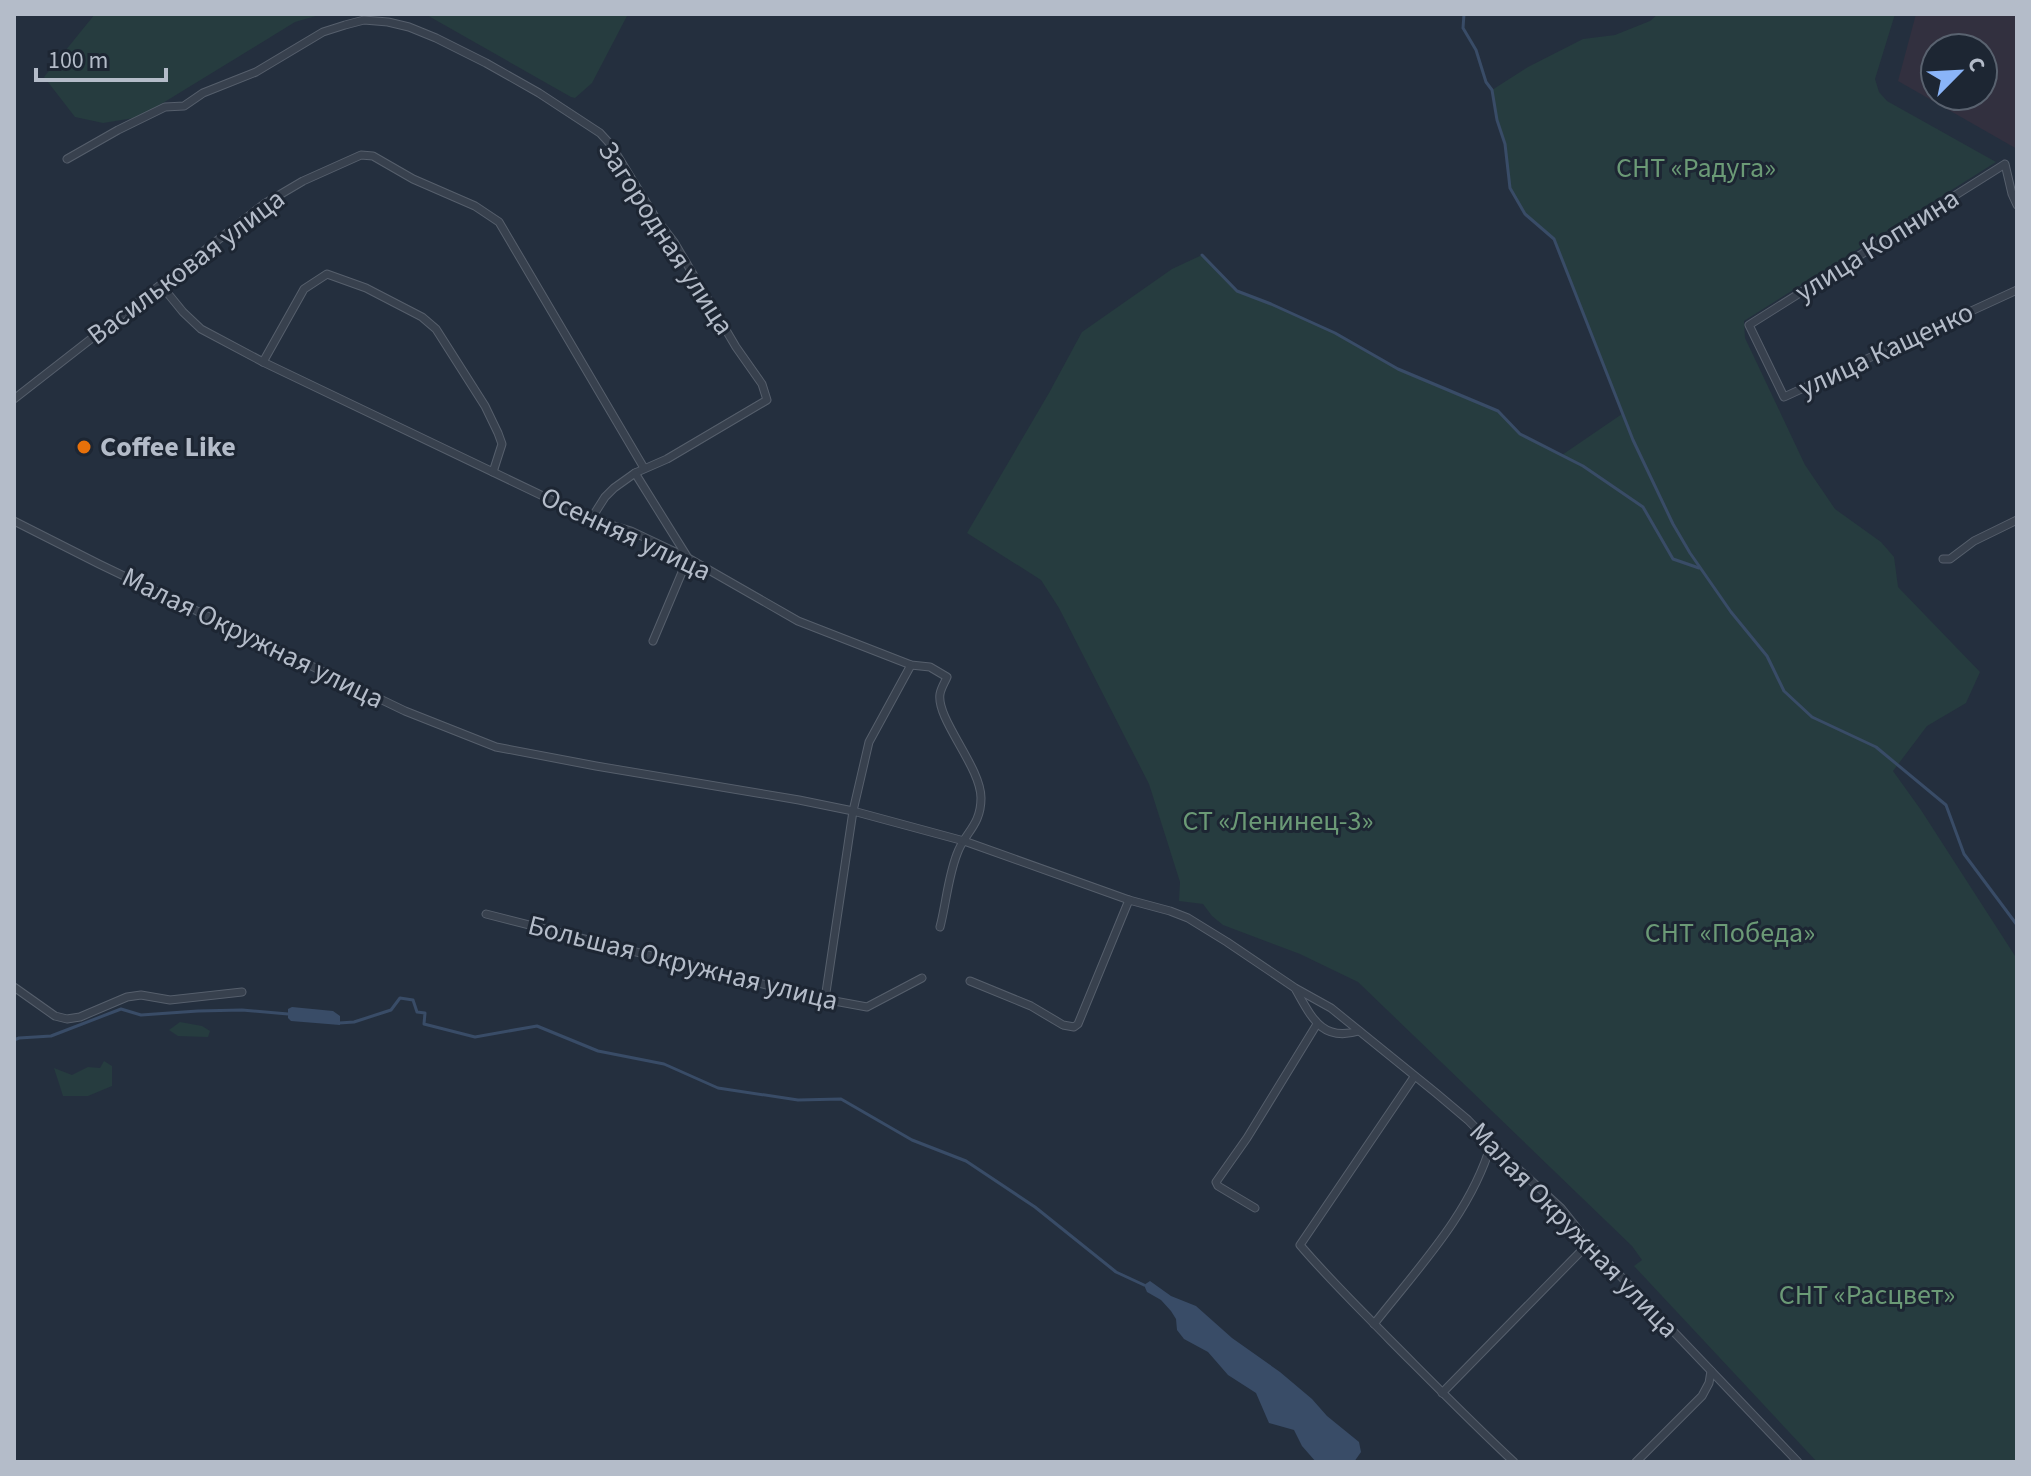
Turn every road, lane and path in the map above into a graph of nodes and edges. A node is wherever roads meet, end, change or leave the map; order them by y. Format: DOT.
graph roads {
  1 [pos="67,159"];
  2 [pos="2017,205"];
  3 [pos="161,285"];
  4 [pos="2017,290"];
  5 [pos="1749,325"];
  6 [pos="263,362"];
  7 [pos="14,399"];
  8 [pos="644,468"];
  9 [pos="493,472"];
  10 [pos="635,473"];
  11 [pos="591,519"];
  12 [pos="2017,520"];
  13 [pos="14,521"];
  14 [pos="688,558"];
  15 [pos="1943,559"];
  16 [pos="653,641"];
  17 [pos="911,665"];
  18 [pos="853,811"];
  19 [pos="964,841"];
  20 [pos="1129,900"];
  21 [pos="486,914"];
  22 [pos="940,927"];
  23 [pos="922,978"];
  24 [pos="970,981"];
  25 [pos="14,987"];
  26 [pos="1295,988"];
  27 [pos="242,992"];
  28 [pos="825,999"];
  29 [pos="1317,1024"];
  30 [pos="1359,1031"];
  31 [pos="1414,1077"];
  32 [pos="1491,1144"];
  33 [pos="1255,1208"];
  34 [pos="1589,1243"];
  35 [pos="1374,1324"];
  36 [pos="1711,1371"];
  37 [pos="1442,1393"];
  38 [pos="1514,1462"];
  39 [pos="1636,1462"];
  40 [pos="1798,1462"];
  1 -- 8 [label="street, Загородная улица"];
  2 -- 5 [label="street, улица Копнина"];
  3 -- 6 [label="street, Осенняя улица"];
  3 -- 7 [label="street, Васильковая улица"];
  3 -- 8 [label="street, Васильковая улица"];
  4 -- 5 [label="street, улица Кащенко"];
  6 -- 9 [label="street, Осенняя улица"];
  6 -- 9 [label="street"];
  8 -- 10 [label="street"];
  9 -- 11 [label="street, Осенняя улица"];
  10 -- 11 [label="street"];
  10 -- 14 [label="street"];
  11 -- 14 [label="street, Осенняя улица"];
  12 -- 15 [label="street"];
  13 -- 18 [label="street, Малая Окружная улица"];
  14 -- 16 [label="street"];
  14 -- 17 [label="street, Осенняя улица"];
  17 -- 18 [label="street"];
  17 -- 19 [label="street, Осенняя улица"];
  18 -- 19 [label="street, Малая Окружная улица"];
  18 -- 28 [label="street"];
  19 -- 20 [label="street, Малая Окружная улица"];
  19 -- 22 [label="street"];
  20 -- 24 [label="street"];
  20 -- 26 [label="street, Малая Окружная улица"];
  21 -- 28 [label="street, Большая Окружная улица"];
  23 -- 28 [label="street, Большая Окружная улица"];
  25 -- 27 [label="street"];
  26 -- 29 [label="street"];
  26 -- 30 [label="street, Малая Окружная улица"];
  29 -- 30 [label="street"];
  29 -- 33 [label="street"];
  30 -- 31 [label="street, Малая Окружная улица"];
  31 -- 32 [label="street, Малая Окружная улица"];
  31 -- 35 [label="street"];
  32 -- 34 [label="street, Малая Окружная улица"];
  32 -- 35 [label="street"];
  34 -- 36 [label="street, Малая Окружная улица"];
  34 -- 37 [label="street"];
  35 -- 37 [label="street"];
  36 -- 39 [label="street"];
  36 -- 40 [label="street, Малая Окружная улица"];
  37 -- 38 [label="street"];
}
